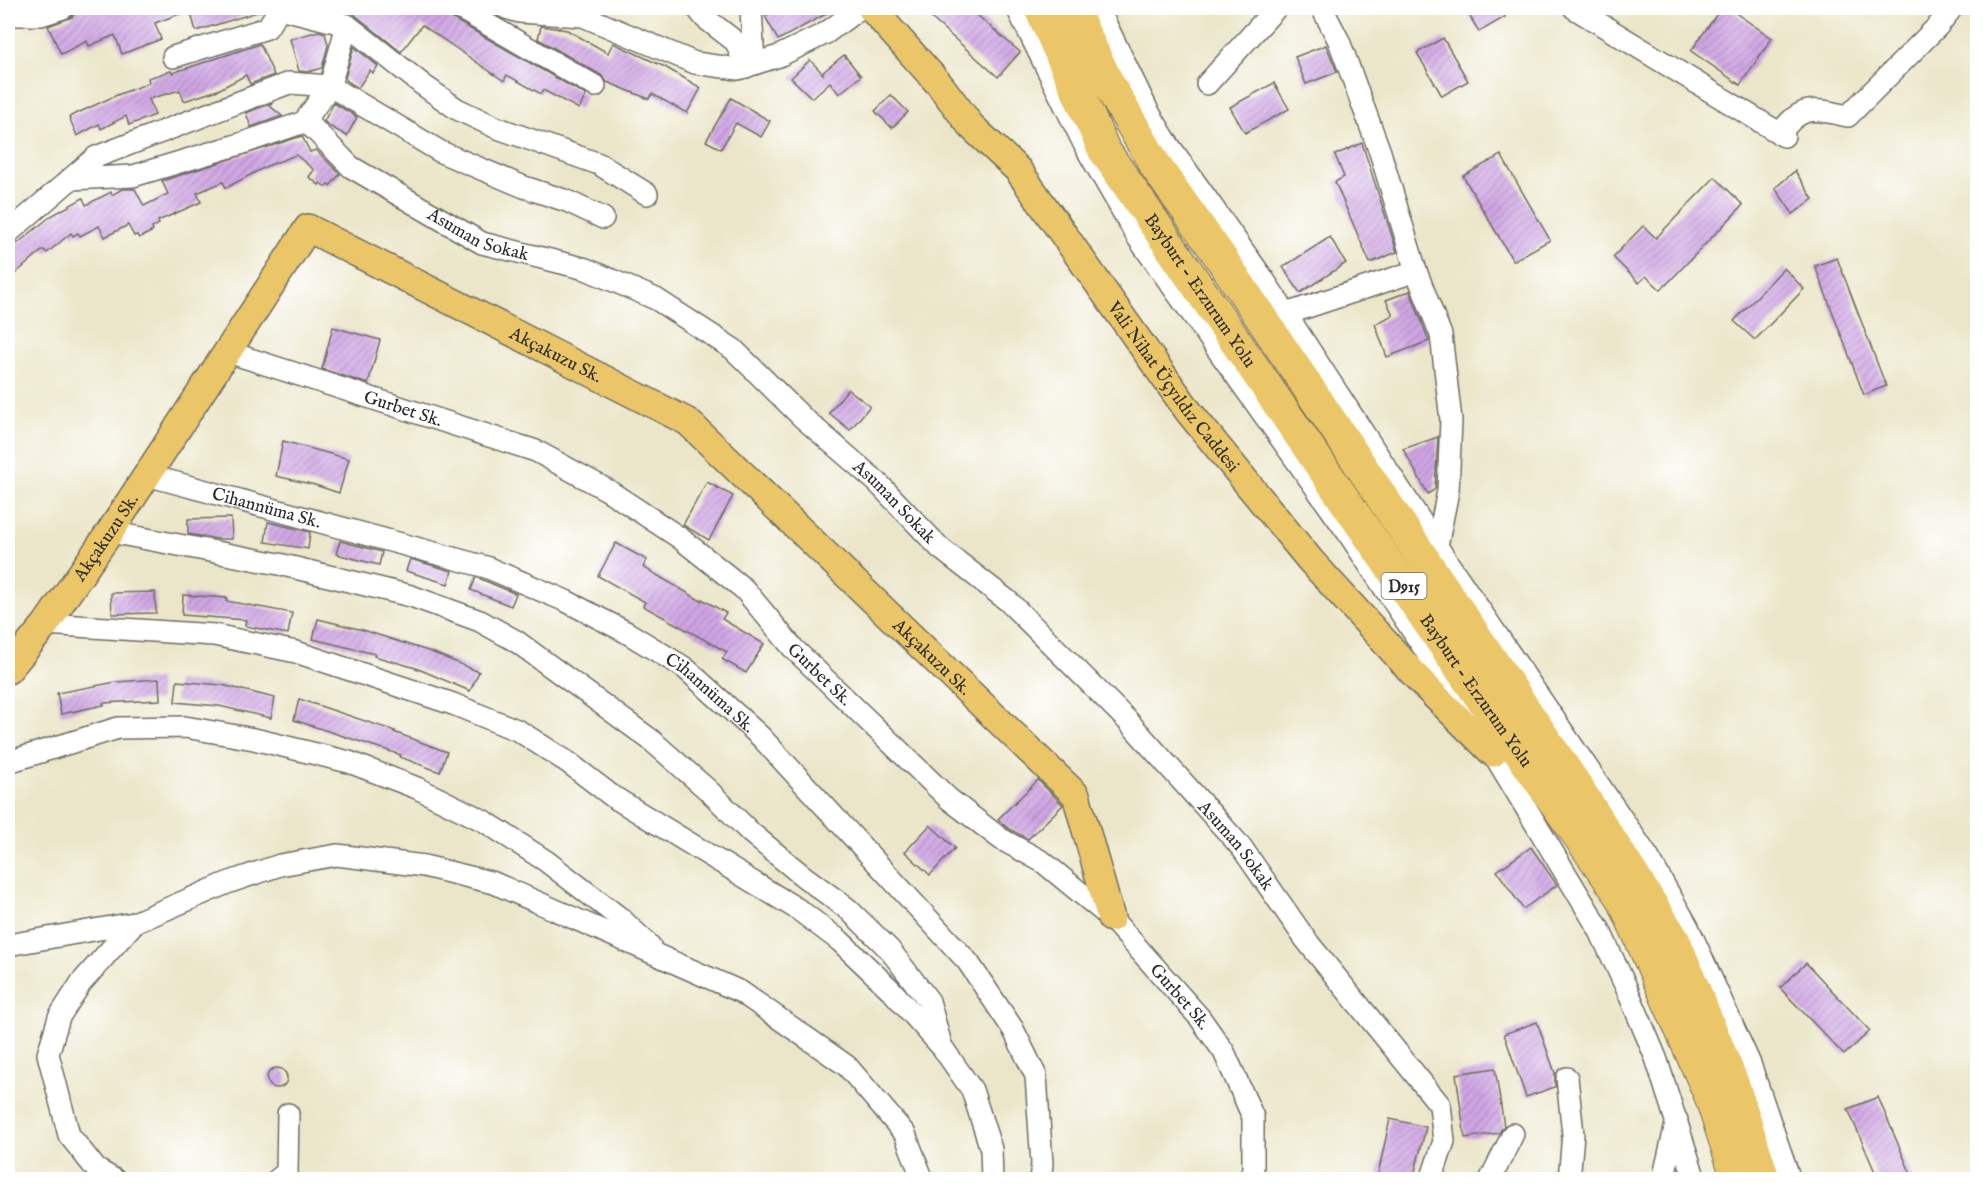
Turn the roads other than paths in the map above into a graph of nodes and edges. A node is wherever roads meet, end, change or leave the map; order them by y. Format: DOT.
graph roads {
  1 [pos="8,8"];
  2 [pos="63,8"];
  3 [pos="280,8"];
  4 [pos="459,8"];
  5 [pos="506,8"];
  6 [pos="697,8"];
  7 [pos="752,8"];
  8 [pos="860,8"];
  9 [pos="871,8"];
  10 [pos="1017,8"];
  11 [pos="1040,8"];
  12 [pos="1072,8"];
  13 [pos="1098,8"];
  14 [pos="1276,8"];
  15 [pos="1322,8"];
  16 [pos="1952,8"];
  17 [pos="1588,11"];
  18 [pos="347,25"];
  19 [pos="173,57"];
  20 [pos="750,65"];
  21 [pos="1207,84"];
  22 [pos="330,86"];
  23 [pos="595,86"];
  24 [pos="304,122"];
  25 [pos="71,179"];
  26 [pos="647,194"];
  27 [pos="603,218"];
  28 [pos="8,233"];
  29 [pos="1416,271"];
  30 [pos="1286,314"];
  31 [pos="228,352"];
  32 [pos="147,475"];
  33 [pos="110,532"];
  34 [pos="1437,546"];
  35 [pos="46,624"];
  36 [pos="8,670"];
  37 [pos="1493,753"];
  38 [pos="8,762"];
  39 [pos="1111,918"];
  40 [pos="134,923"];
  41 [pos="8,945"];
  42 [pos="661,957"];
  43 [pos="942,1047"];
  44 [pos="1567,1078"];
  45 [pos="288,1114"];
  46 [pos="1678,1120"];
  47 [pos="1513,1134"];
  48 [pos="115,1179"];
  49 [pos="277,1179"];
  50 [pos="923,1179"];
  51 [pos="992,1179"];
  52 [pos="1040,1179"];
  53 [pos="1250,1179"];
  54 [pos="1431,1179"];
  55 [pos="1490,1179"];
  56 [pos="1569,1179"];
  57 [pos="1663,1179"];
  58 [pos="1695,1179"];
  59 [pos="1738,1179"];
  60 [pos="1764,1179"];
  61 [pos="1790,1179"];
  1 -- 2 [label="street"];
  3 -- 18 [label="street"];
  3 -- 19 [label="street"];
  4 -- 23 [label="street"];
  5 -- 20 [label="street"];
  6 -- 20 [label="street"];
  7 -- 20 [label="street"];
  8 -- 20 [label="street"];
  9 -- 37 [label="main road, Vali Nihat Üçyıldız Caddesi"];
  10 -- 37 [label="street"];
  11 -- 59 [label="highway, Bayburt - Erzurum Yolu / D915"];
  12 -- 60 [label="highway, Bayburt - Erzurum Yolu / D915"];
  13 -- 30 [label="street"];
  14 -- 21 [label="street"];
  15 -- 29 [label="street"];
  16 -- 17 [label="street"];
  18 -- 22 [label="street"];
  18 -- 26 [label="street"];
  22 -- 24 [label="street"];
  22 -- 25 [label="street"];
  22 -- 27 [label="street"];
  24 -- 25 [label="street"];
  24 -- 54 [label="street, Asuman Sokak"];
  25 -- 28 [label="street"];
  29 -- 30 [label="street"];
  29 -- 34 [label="street"];
  30 -- 34 [label="street"];
  31 -- 32 [label="main road, Akçakuzu Sk."];
  31 -- 39 [label="street, Gurbet Sk."];
  31 -- 39 [label="main road, Akçakuzu Sk."];
  32 -- 33 [label="main road, Akçakuzu Sk."];
  32 -- 52 [label="street, Cihannüma Sk."];
  33 -- 35 [label="main road, Akçakuzu Sk."];
  33 -- 43 [label="street"];
  34 -- 61 [label="street"];
  35 -- 36 [label="main road, Akçakuzu Sk."];
  35 -- 43 [label="street"];
  37 -- 46 [label="street"];
  38 -- 42 [label="street"];
  39 -- 53 [label="street, Gurbet Sk."];
  40 -- 41 [label="street"];
  40 -- 42 [label="street"];
  40 -- 48 [label="street"];
  42 -- 50 [label="street"];
  43 -- 51 [label="street"];
  44 -- 56 [label="street"];
  45 -- 49 [label="street"];
  46 -- 57 [label="street"];
  46 -- 58 [label="street"];
  47 -- 55 [label="street"];
}
